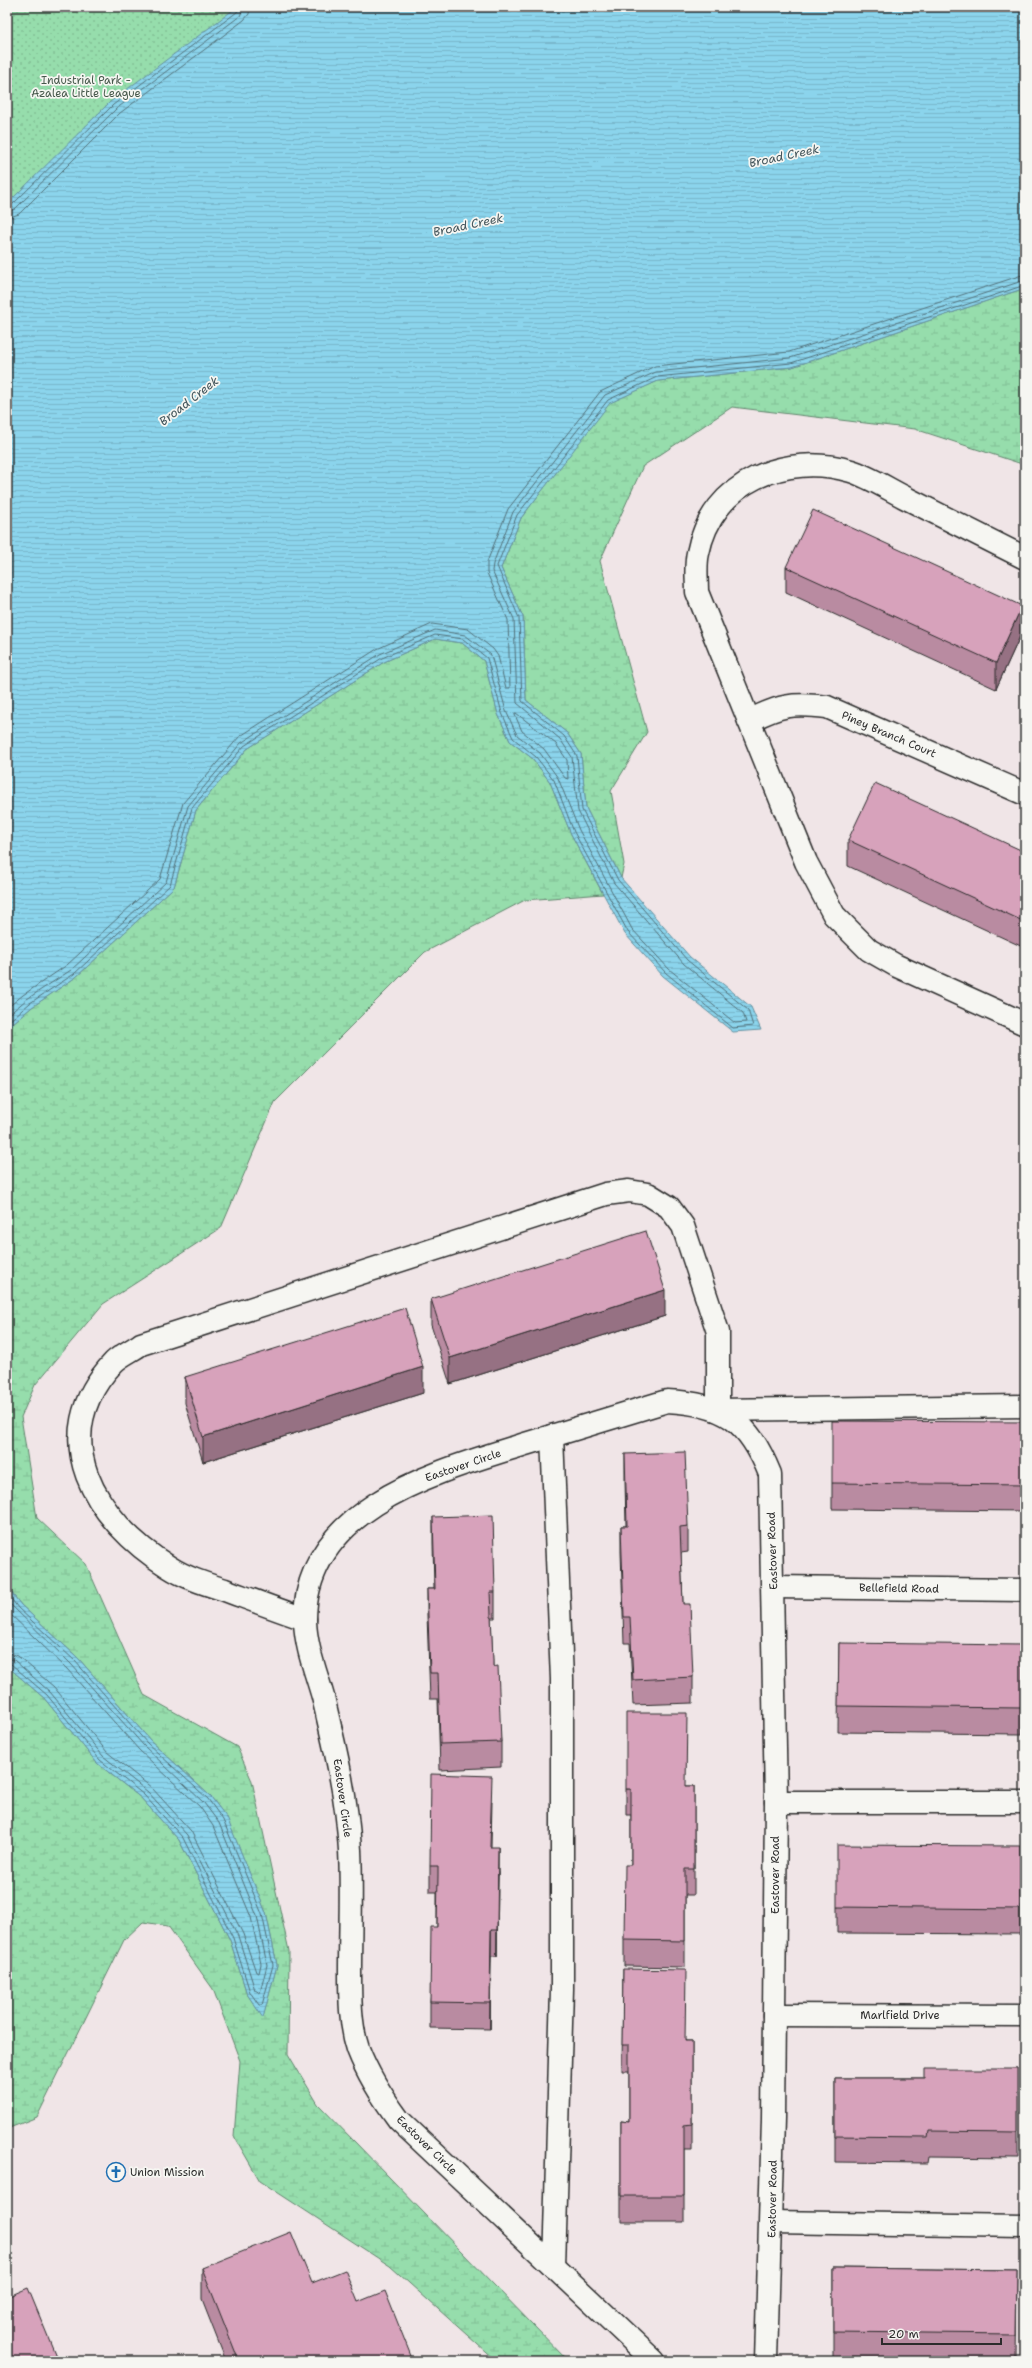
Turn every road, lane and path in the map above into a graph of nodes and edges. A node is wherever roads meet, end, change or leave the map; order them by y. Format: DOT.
graph roads {
  1 [pos="1025,558"];
  2 [pos="749,721"];
  3 [pos="1025,794"];
  4 [pos="1025,1024"];
  5 [pos="1025,1406"];
  6 [pos="718,1410"];
  7 [pos="552,1436"];
  8 [pos="773,1587"];
  9 [pos="1025,1590"];
  10 [pos="305,1619"];
  11 [pos="776,1802"];
  12 [pos="1025,1802"];
  13 [pos="774,2015"];
  14 [pos="1025,2016"];
  15 [pos="771,2222"];
  16 [pos="1025,2226"];
  17 [pos="554,2267"];
  18 [pos="654,2361"];
  19 [pos="766,2361"];
  1 -- 2 [label="street"];
  2 -- 3 [label="street, Piney Branch Court"];
  2 -- 4 [label="street"];
  5 -- 6 [label="street"];
  6 -- 7 [label="street, Eastover Circle"];
  6 -- 8 [label="street, Eastover Road"];
  6 -- 10 [label="street"];
  7 -- 10 [label="street, Eastover Circle"];
  7 -- 17 [label="street"];
  8 -- 9 [label="street, Bellefield Road"];
  8 -- 11 [label="street, Eastover Road"];
  10 -- 17 [label="street, Eastover Circle"];
  11 -- 12 [label="street"];
  11 -- 13 [label="street, Eastover Road"];
  13 -- 14 [label="street, Marlfield Drive"];
  13 -- 15 [label="street, Eastover Road"];
  15 -- 16 [label="street"];
  15 -- 19 [label="street, Eastover Road"];
  17 -- 18 [label="street, Eastover Circle"];
}
